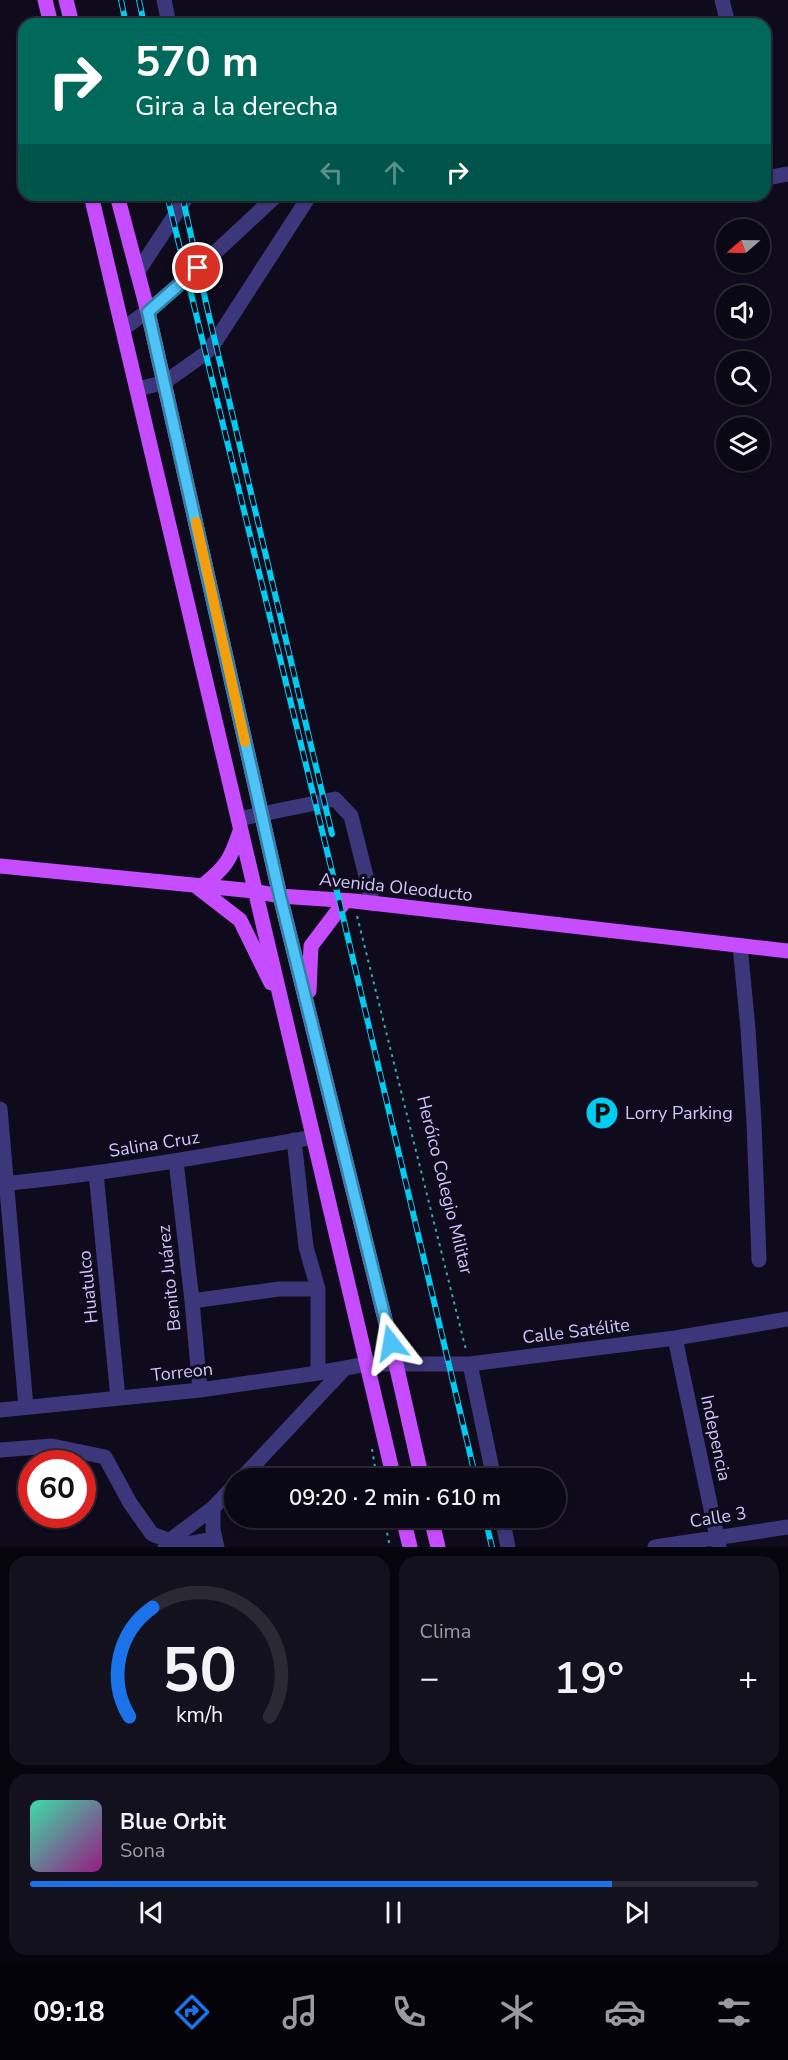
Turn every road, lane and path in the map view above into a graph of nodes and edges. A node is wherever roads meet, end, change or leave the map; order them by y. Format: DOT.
graph roads {
  1 [pos="45,0"];
  2 [pos="66,0"];
  3 [pos="164,0"];
  4 [pos="722,0"];
  5 [pos="50,18"];
  6 [pos="70,18"];
  7 [pos="168,18"];
  8 [pos="726,18"];
  9 [pos="788,174"];
  10 [pos="771,177"];
  11 [pos="92,201"];
  12 [pos="119,201"];
  13 [pos="184,201"];
  14 [pos="270,201"];
  15 [pos="306,201"];
  16 [pos="137,273"];
  17 [pos="148,312"];
  18 [pos="123,329"];
  19 [pos="165,382"];
  20 [pos="138,389"];
  21 [pos="261,814"];
  22 [pos="239,825"];
  23 [pos="0,866"];
  24 [pos="199,886"];
  25 [pos="254,891"];
  26 [pos="280,896"];
  27 [pos="350,901"];
  28 [pos="373,903"];
  29 [pos="740,945"];
  30 [pos="788,951"];
  31 [pos="308,1010"];
  32 [pos="285,1014"];
  33 [pos="324,1076"];
  34 [pos="301,1081"];
  35 [pos="0,1109"];
  36 [pos="314,1137"];
  37 [pos="294,1140"];
  38 [pos="176,1161"];
  39 [pos="96,1173"];
  40 [pos="3,1184"];
  41 [pos="759,1260"];
  42 [pos="318,1289"];
  43 [pos="192,1301"];
  44 [pos="788,1319"];
  45 [pos="675,1338"];
  46 [pos="367,1364"];
  47 [pos="396,1364"];
  48 [pos="470,1364"];
  49 [pos="345,1368"];
  50 [pos="318,1373"];
  51 [pos="200,1390"];
  52 [pos="118,1398"];
  53 [pos="27,1407"];
  54 [pos="0,1410"];
  55 [pos="0,1450"];
  56 [pos="251,1468"];
  57 [pos="391,1468"];
  58 [pos="420,1468"];
  59 [pos="492,1468"];
  60 [pos="224,1496"];
  61 [pos="213,1508"];
  62 [pos="788,1527"];
  63 [pos="386,1528"];
  64 [pos="405,1528"];
  65 [pos="433,1528"];
  66 [pos="504,1528"];
  67 [pos="718,1542"];
  68 [pos="216,1543"];
  69 [pos="167,1544"];
  70 [pos="390,1547"];
  71 [pos="410,1547"];
  72 [pos="438,1547"];
  73 [pos="508,1547"];
  74 [pos="655,1547"];
  1 -- 5 [label="main road"];
  2 -- 6 [label="main road"];
  3 -- 7 [label="street"];
  4 -- 8 [label="street"];
  9 -- 10 [label="street"];
  11 -- 18 [label="main road"];
  12 -- 16 [label="main road"];
  13 -- 16 [label="street"];
  14 -- 17 [label="street"];
  15 -- 19 [label="street"];
  16 -- 17 [label="main road"];
  17 -- 18 [label="street"];
  17 -- 19 [label="main road"];
  18 -- 20 [label="main road"];
  19 -- 20 [label="street"];
  19 -- 21 [label="main road"];
  20 -- 22 [label="main road"];
  21 -- 22 [label="street"];
  21 -- 26 [label="main road"];
  21 -- 28 [label="street"];
  22 -- 24 [label="main road"];
  22 -- 25 [label="main road"];
  23 -- 24 [label="main road, Avenida Oleoducto"];
  24 -- 25 [label="main road, Avenida Oleoducto"];
  24 -- 32 [label="main road"];
  25 -- 26 [label="main road, Avenida Oleoducto"];
  25 -- 32 [label="main road"];
  26 -- 27 [label="main road, Avenida Oleoducto"];
  26 -- 31 [label="main road"];
  27 -- 28 [label="main road, Avenida Oleoducto"];
  27 -- 31 [label="main road"];
  27 -- 48 [label="path, Heróico Colegio Militar"];
  28 -- 29 [label="main road, Avenida Oleoducto"];
  29 -- 30 [label="main road, Avenida Oleoducto"];
  29 -- 41 [label="street"];
  31 -- 33 [label="main road"];
  32 -- 34 [label="main road"];
  33 -- 34 [label="main road"];
  33 -- 47 [label="main road"];
  34 -- 36 [label="main road"];
  35 -- 40 [label="street"];
  36 -- 37 [label="street, Salina Cruz"];
  36 -- 46 [label="main road"];
  37 -- 38 [label="street, Salina Cruz"];
  37 -- 42 [label="street"];
  38 -- 39 [label="street, Salina Cruz"];
  38 -- 43 [label="street, Benito Juárez"];
  39 -- 40 [label="street, Salina Cruz"];
  39 -- 52 [label="street, Huatulco"];
  40 -- 53 [label="street"];
  42 -- 43 [label="street"];
  42 -- 50 [label="street"];
  43 -- 51 [label="street, Benito Juárez"];
  44 -- 45 [label="street, Calle Satélite"];
  45 -- 48 [label="street, Calle Satélite"];
  45 -- 67 [label="street, Indepencia"];
  46 -- 47 [label="street, Calle Satélite"];
  46 -- 49 [label="street, Torreon"];
  46 -- 57 [label="main road"];
  47 -- 48 [label="street, Calle Satélite"];
  47 -- 58 [label="main road"];
  48 -- 59 [label="street"];
  49 -- 50 [label="street, Torreon"];
  49 -- 56 [label="street"];
  50 -- 51 [label="street, Torreon"];
  51 -- 52 [label="street, Torreon"];
  52 -- 53 [label="street, Torreon"];
  53 -- 54 [label="street, Torreon"];
  55 -- 69 [label="street"];
  60 -- 61 [label="street"];
  61 -- 68 [label="street"];
  61 -- 69 [label="street"];
  62 -- 67 [label="street, Calle 3"];
  63 -- 70 [label="path"];
  64 -- 71 [label="main road"];
  65 -- 72 [label="main road"];
  66 -- 73 [label="street"];
  67 -- 74 [label="street, Calle 3"];
  68 -- 69 [label="street"];
}
